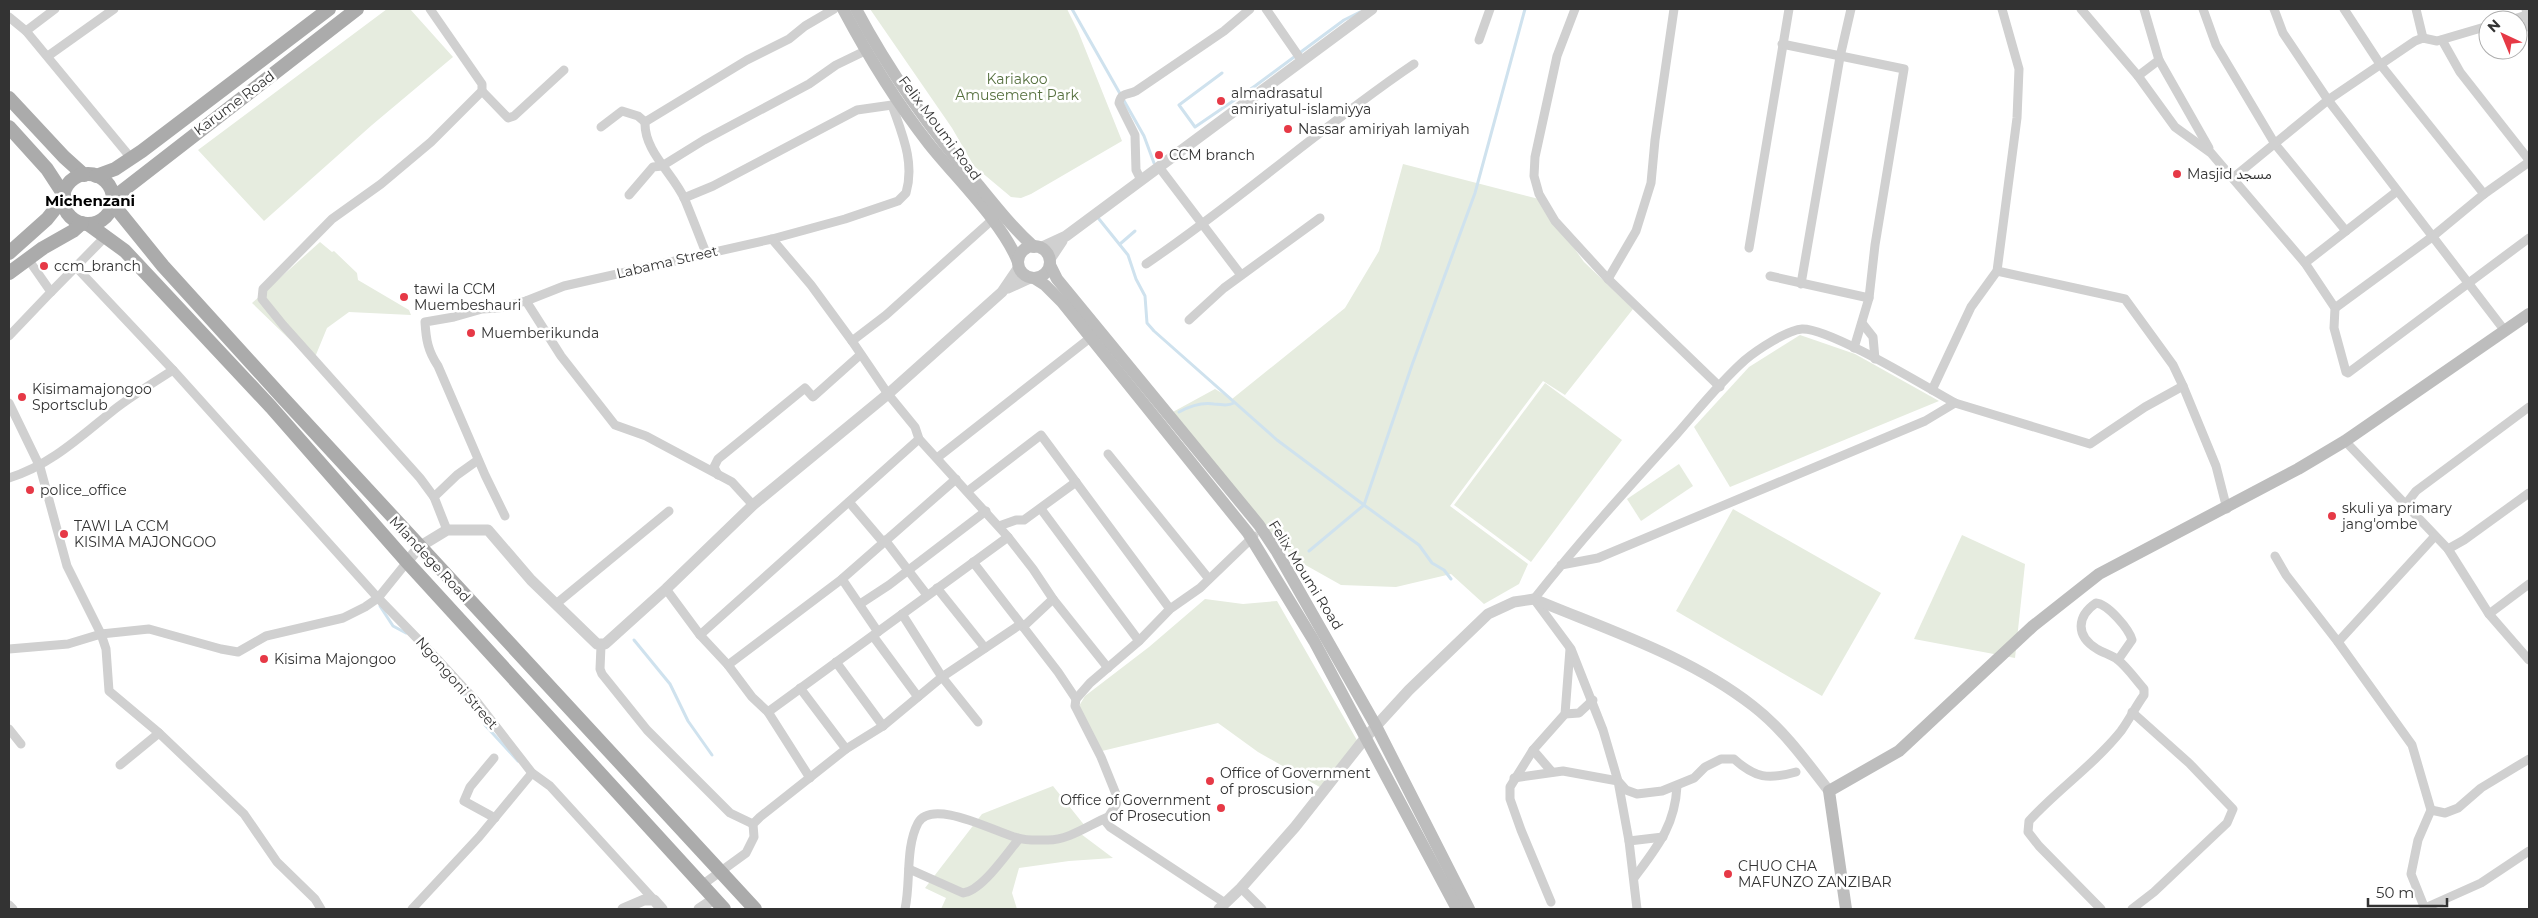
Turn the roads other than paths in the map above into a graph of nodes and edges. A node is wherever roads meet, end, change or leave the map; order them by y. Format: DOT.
graph roads {
  1 [pos="55,9"];
  2 [pos="114,9"];
  3 [pos="329,9"];
  4 [pos="357,9"];
  5 [pos="430,9"];
  6 [pos="834,9"];
  7 [pos="843,9"];
  8 [pos="856,9"];
  9 [pos="1250,9"];
  10 [pos="1266,9"];
  11 [pos="1372,9"];
  12 [pos="1490,9"];
  13 [pos="1575,9"];
  14 [pos="1674,9"];
  15 [pos="1789,9"];
  16 [pos="1851,9"];
  17 [pos="2002,9"];
  18 [pos="2080,9"];
  19 [pos="2144,9"];
  20 [pos="2203,9"];
  21 [pos="2274,9"];
  22 [pos="2344,9"];
  23 [pos="2416,9"];
  24 [pos="9,17"];
  25 [pos="2478,29"];
  26 [pos="26,31"];
  27 [pos="864,35"];
  28 [pos="2423,38"];
  29 [pos="1479,40"];
  30 [pos="2442,40"];
  31 [pos="1782,44"];
  32 [pos="865,51"];
  33 [pos="48,56"];
  34 [pos="1840,57"];
  35 [pos="2159,60"];
  36 [pos="1302,61"];
  37 [pos="1414,64"];
  38 [pos="2380,64"];
  39 [pos="564,70"];
  40 [pos="2138,76"];
  41 [pos="482,91"];
  42 [pos="9,98"];
  43 [pos="2328,100"];
  44 [pos="895,102"];
  45 [pos="645,122"];
  46 [pos="2195,124"];
  47 [pos="9,127"];
  48 [pos="602,127"];
  49 [pos="2184,133"];
  50 [pos="2276,144"];
  51 [pos="2211,152"];
  52 [pos="131,158"];
  53 [pos="2529,161"];
  54 [pos="662,166"];
  55 [pos="1159,167"];
  56 [pos="90,175"];
  57 [pos="2234,177"];
  58 [pos="1141,180"];
  59 [pos="2396,192"];
  60 [pos="2484,194"];
  61 [pos="629,195"];
  62 [pos="63,197"];
  63 [pos="684,198"];
  64 [pos="112,201"];
  65 [pos="1320,218"];
  66 [pos="992,220"];
  67 [pos="85,223"];
  68 [pos="1202,224"];
  69 [pos="2346,231"];
  70 [pos="106,236"];
  71 [pos="1066,236"];
  72 [pos="2432,237"];
  73 [pos="2529,238"];
  74 [pos="772,239"];
  75 [pos="1037,247"];
  76 [pos="1749,248"];
  77 [pos="9,253"];
  78 [pos="706,253"];
  79 [pos="28,259"];
  80 [pos="1050,262"];
  81 [pos="2305,263"];
  82 [pos="1019,264"];
  83 [pos="1146,264"];
  84 [pos="75,266"];
  85 [pos="1997,271"];
  86 [pos="9,273"];
  87 [pos="1241,275"];
  88 [pos="1770,276"];
  89 [pos="1032,278"];
  90 [pos="1608,279"];
  91 [pos="1801,284"];
  92 [pos="2468,284"];
  93 [pos="51,292"];
  94 [pos="1002,292"];
  95 [pos="1869,298"];
  96 [pos="526,301"];
  97 [pos="2335,308"];
  98 [pos="2529,314"];
  99 [pos="1189,320"];
  100 [pos="1862,323"];
  101 [pos="2505,330"];
  102 [pos="9,336"];
  103 [pos="1090,338"];
  104 [pos="852,341"];
  105 [pos="1854,348"];
  106 [pos="860,355"];
  107 [pos="1875,359"];
  108 [pos="173,370"];
  109 [pos="1128,374"];
  110 [pos="2183,386"];
  111 [pos="1720,387"];
  112 [pos="1932,390"];
  113 [pos="888,394"];
  114 [pos="282,397"];
  115 [pos="1955,403"];
  116 [pos="9,404"];
  117 [pos="271,407"];
  118 [pos="2529,407"];
  119 [pos="919,439"];
  120 [pos="2346,441"];
  121 [pos="1108,454"];
  122 [pos="937,458"];
  123 [pos="478,460"];
  124 [pos="40,467"];
  125 [pos="718,475"];
  126 [pos="9,478"];
  127 [pos="956,479"];
  128 [pos="1076,482"];
  129 [pos="968,491"];
  130 [pos="2529,493"];
  131 [pos="434,497"];
  132 [pos="849,502"];
  133 [pos="2406,504"];
  134 [pos="754,505"];
  135 [pos="2227,508"];
  136 [pos="1042,509"];
  137 [pos="669,511"];
  138 [pos="986,511"];
  139 [pos="506,516"];
  140 [pos="999,526"];
  141 [pos="447,530"];
  142 [pos="1257,534"];
  143 [pos="2436,536"];
  144 [pos="1008,537"];
  145 [pos="884,541"];
  146 [pos="419,547"];
  147 [pos="2448,549"];
  148 [pos="2275,556"];
  149 [pos="407,562"];
  150 [pos="973,562"];
  151 [pos="1561,565"];
  152 [pos="908,569"];
  153 [pos="842,579"];
  154 [pos="1209,579"];
  155 [pos="2529,584"];
  156 [pos="937,588"];
  157 [pos="666,590"];
  158 [pos="928,595"];
  159 [pos="378,598"];
  160 [pos="1053,599"];
  161 [pos="1534,599"];
  162 [pos="556,604"];
  163 [pos="860,604"];
  164 [pos="1170,609"];
  165 [pos="902,614"];
  166 [pos="2489,614"];
  167 [pos="1022,625"];
  168 [pos="101,634"];
  169 [pos="875,634"];
  170 [pos="700,636"];
  171 [pos="1139,641"];
  172 [pos="2338,642"];
  173 [pos="601,646"];
  174 [pos="984,648"];
  175 [pos="9,649"];
  176 [pos="1570,649"];
  177 [pos="2118,660"];
  178 [pos="2529,660"];
  179 [pos="526,662"];
  180 [pos="836,662"];
  181 [pos="728,665"];
  182 [pos="1108,668"];
  183 [pos="512,677"];
  184 [pos="942,677"];
  185 [pos="800,688"];
  186 [pos="918,697"];
  187 [pos="1076,699"];
  188 [pos="1593,700"];
  189 [pos="768,712"];
  190 [pos="2132,712"];
  191 [pos="1565,714"];
  192 [pos="978,722"];
  193 [pos="882,726"];
  194 [pos="1376,726"];
  195 [pos="9,729"];
  196 [pos="159,733"];
  197 [pos="1366,737"];
  198 [pos="21,744"];
  199 [pos="846,749"];
  200 [pos="1533,750"];
  201 [pos="494,758"];
  202 [pos="2529,758"];
  203 [pos="120,765"];
  204 [pos="626,770"];
  205 [pos="1552,772"];
  206 [pos="1796,772"];
  207 [pos="532,773"];
  208 [pos="810,778"];
  209 [pos="1514,778"];
  210 [pos="1618,781"];
  211 [pos="611,785"];
  212 [pos="1677,786"];
  213 [pos="1829,791"];
  214 [pos="2431,810"];
  215 [pos="1108,817"];
  216 [pos="495,818"];
  217 [pos="754,824"];
  218 [pos="678,826"];
  219 [pos="1664,837"];
  220 [pos="1019,839"];
  221 [pos="662,840"];
  222 [pos="1629,842"];
  223 [pos="2529,851"];
  224 [pos="909,869"];
  225 [pos="720,872"];
  226 [pos="1445,874"];
  227 [pos="1634,878"];
  228 [pos="702,885"];
  229 [pos="1241,888"];
  230 [pos="714,899"];
  231 [pos="654,900"];
  232 [pos="1457,902"];
  233 [pos="1551,902"];
  234 [pos="9,905"];
  235 [pos="1222,906"];
  236 [pos="13,909"];
  237 [pos="321,909"];
  238 [pos="412,909"];
  239 [pos="622,909"];
  240 [pos="662,909"];
  241 [pos="700,909"];
  242 [pos="724,909"];
  243 [pos="754,909"];
  244 [pos="905,909"];
  245 [pos="1262,909"];
  246 [pos="1469,909"];
  247 [pos="1636,909"];
  248 [pos="1846,909"];
  249 [pos="2101,909"];
  250 [pos="2132,909"];
  251 [pos="2425,909"];
  1 -- 26 [label="street"];
  2 -- 33 [label="street"];
  3 -- 52 [label="main road, Karume Road"];
  4 -- 64 [label="main road, Karume Road"];
  5 -- 41 [label="street"];
  6 -- 45 [label="street"];
  7 -- 27 [label="main road, Felix Moumi Road"];
  8 -- 27 [label="main road, Felix Moumi Road"];
  9 -- 58 [label="street"];
  10 -- 36 [label="street"];
  11 -- 36 [label="street"];
  12 -- 29 [label="street"];
  13 -- 90 [label="street"];
  14 -- 90 [label="street"];
  15 -- 31 [label="street"];
  16 -- 34 [label="street"];
  17 -- 85 [label="street"];
  18 -- 40 [label="street"];
  19 -- 35 [label="street"];
  20 -- 50 [label="street"];
  21 -- 43 [label="street"];
  22 -- 38 [label="street"];
  23 -- 28 [label="street"];
  24 -- 26 [label="street"];
  25 -- 30 [label="street"];
  26 -- 33 [label="street"];
  27 -- 32 [label="main road, Felix Moumi Road"];
  27 -- 75 [label="main road, Felix Moumi Road"];
  28 -- 30 [label="street"];
  28 -- 38 [label="street"];
  30 -- 53 [label="street"];
  31 -- 34 [label="street"];
  31 -- 76 [label="street"];
  32 -- 44 [label="main road, Felix Moumi Road"];
  32 -- 54 [label="street"];
  33 -- 52 [label="street"];
  34 -- 91 [label="street"];
  34 -- 95 [label="street"];
  35 -- 40 [label="street"];
  35 -- 46 [label="street"];
  36 -- 55 [label="street"];
  37 -- 68 [label="street"];
  38 -- 43 [label="street"];
  38 -- 60 [label="street"];
  39 -- 41 [label="street"];
  40 -- 49 [label="street"];
  41 -- 131 [label="street"];
  42 -- 56 [label="main road"];
  43 -- 50 [label="street"];
  43 -- 59 [label="street"];
  44 -- 63 [label="street"];
  44 -- 66 [label="main road, Felix Moumi Road"];
  44 -- 74 [label="street, Labama Street"];
  45 -- 48 [label="street"];
  45 -- 54 [label="street"];
  46 -- 49 [label="street"];
  46 -- 51 [label="street"];
  47 -- 62 [label="main road"];
  49 -- 51 [label="street"];
  50 -- 57 [label="street"];
  50 -- 69 [label="street"];
  51 -- 57 [label="street"];
  52 -- 56 [label="main road, Karume Road"];
  53 -- 60 [label="street"];
  54 -- 61 [label="street"];
  54 -- 63 [label="street"];
  55 -- 58 [label="street"];
  55 -- 68 [label="street"];
  56 -- 62 [label="main road"];
  56 -- 64 [label="main road"];
  57 -- 81 [label="street"];
  58 -- 71 [label="street"];
  59 -- 69 [label="street"];
  59 -- 72 [label="street"];
  60 -- 72 [label="street"];
  62 -- 67 [label="main road"];
  62 -- 77 [label="main road"];
  63 -- 78 [label="street"];
  64 -- 67 [label="main road"];
  64 -- 114 [label="main road, Mlandege Road"];
  65 -- 87 [label="street"];
  66 -- 82 [label="main road, Felix Moumi Road"];
  66 -- 104 [label="street"];
  67 -- 70 [label="main road, Mlandege Road"];
  67 -- 79 [label="main road"];
  68 -- 83 [label="street"];
  68 -- 87 [label="street"];
  69 -- 81 [label="street"];
  70 -- 84 [label="street"];
  70 -- 117 [label="main road, Mlandege Road"];
  71 -- 75 [label="street"];
  71 -- 80 [label="street"];
  72 -- 92 [label="street"];
  72 -- 97 [label="street"];
  73 -- 92 [label="street"];
  74 -- 78 [label="street, Labama Street"];
  74 -- 104 [label="street"];
  75 -- 80 [label="main road"];
  75 -- 82 [label="main road"];
  78 -- 96 [label="street, Labama Street"];
  79 -- 86 [label="main road"];
  79 -- 93 [label="street"];
  80 -- 89 [label="main road"];
  80 -- 109 [label="main road, Felix Moumi Road"];
  81 -- 97 [label="street"];
  82 -- 89 [label="main road"];
  82 -- 94 [label="street"];
  84 -- 93 [label="street"];
  84 -- 108 [label="street, Ngongoni Street"];
  85 -- 110 [label="street"];
  85 -- 112 [label="street"];
  87 -- 99 [label="street"];
  88 -- 91 [label="street"];
  89 -- 94 [label="street"];
  89 -- 103 [label="main road, Felix Moumi Road"];
  90 -- 111 [label="street"];
  91 -- 95 [label="street"];
  92 -- 97 [label="street"];
  92 -- 101 [label="street"];
  93 -- 102 [label="street"];
  94 -- 113 [label="street"];
  95 -- 100 [label="street"];
  96 -- 123 [label="street, Labama Street"];
  96 -- 125 [label="street"];
  98 -- 101 [label="main road"];
  100 -- 105 [label="street"];
  100 -- 107 [label="street"];
  101 -- 120 [label="main road"];
  103 -- 109 [label="main road, Felix Moumi Road"];
  103 -- 122 [label="street"];
  104 -- 106 [label="street"];
  105 -- 107 [label="street"];
  105 -- 111 [label="street"];
  106 -- 113 [label="street"];
  106 -- 125 [label="street"];
  107 -- 112 [label="street"];
  108 -- 124 [label="street"];
  108 -- 159 [label="street, Ngongoni Street"];
  109 -- 142 [label="main road, Felix Moumi Road"];
  110 -- 115 [label="street"];
  110 -- 135 [label="street"];
  111 -- 151 [label="street"];
  112 -- 115 [label="street"];
  113 -- 119 [label="street"];
  113 -- 134 [label="street"];
  114 -- 117 [label="main road"];
  114 -- 146 [label="main road, Mlandege Road"];
  115 -- 151 [label="street"];
  116 -- 124 [label="street"];
  117 -- 149 [label="main road, Mlandege Road"];
  118 -- 133 [label="street"];
  119 -- 122 [label="street"];
  119 -- 132 [label="street"];
  120 -- 133 [label="street"];
  120 -- 135 [label="main road"];
  121 -- 154 [label="street"];
  122 -- 127 [label="street"];
  123 -- 131 [label="street"];
  123 -- 139 [label="street"];
  124 -- 126 [label="street"];
  124 -- 168 [label="street"];
  125 -- 134 [label="street"];
  127 -- 129 [label="street"];
  127 -- 145 [label="street"];
  128 -- 129 [label="street"];
  128 -- 136 [label="street"];
  128 -- 164 [label="street"];
  129 -- 138 [label="street"];
  130 -- 147 [label="street"];
  131 -- 141 [label="street"];
  132 -- 145 [label="street"];
  132 -- 170 [label="street"];
  133 -- 143 [label="street"];
  134 -- 157 [label="street"];
  135 -- 213 [label="main road"];
  136 -- 140 [label="street"];
  136 -- 171 [label="street"];
  137 -- 162 [label="street"];
  138 -- 140 [label="street"];
  138 -- 152 [label="street"];
  140 -- 144 [label="street"];
  141 -- 146 [label="street"];
  141 -- 162 [label="street"];
  142 -- 154 [label="street"];
  142 -- 194 [label="main road, Felix Moumi Road"];
  142 -- 197 [label="main road, Felix Moumi Road"];
  143 -- 147 [label="street"];
  143 -- 172 [label="street"];
  144 -- 150 [label="street"];
  144 -- 160 [label="street"];
  145 -- 152 [label="street"];
  145 -- 153 [label="street"];
  146 -- 149 [label="street"];
  146 -- 179 [label="main road, Mlandege Road"];
  147 -- 166 [label="street"];
  148 -- 172 [label="street"];
  149 -- 159 [label="street"];
  149 -- 183 [label="main road, Mlandege Road"];
  150 -- 156 [label="street"];
  150 -- 167 [label="street"];
  151 -- 161 [label="street"];
  152 -- 158 [label="street"];
  152 -- 163 [label="street"];
  153 -- 163 [label="street"];
  153 -- 181 [label="street"];
  154 -- 164 [label="street"];
  155 -- 166 [label="street"];
  156 -- 158 [label="street"];
  156 -- 174 [label="street"];
  157 -- 170 [label="street"];
  157 -- 173 [label="street"];
  158 -- 165 [label="street"];
  159 -- 168 [label="street"];
  159 -- 207 [label="street, Ngongoni Street"];
  160 -- 167 [label="street"];
  160 -- 182 [label="street"];
  161 -- 176 [label="street"];
  161 -- 194 [label="street"];
  161 -- 213 [label="street"];
  162 -- 173 [label="street"];
  163 -- 169 [label="street"];
  164 -- 171 [label="street"];
  165 -- 169 [label="street"];
  165 -- 184 [label="street"];
  166 -- 178 [label="street"];
  167 -- 174 [label="street"];
  167 -- 187 [label="street"];
  168 -- 175 [label="street"];
  168 -- 196 [label="street"];
  169 -- 180 [label="street"];
  169 -- 186 [label="street"];
  170 -- 181 [label="street"];
  171 -- 182 [label="street"];
  172 -- 214 [label="street"];
  173 -- 217 [label="street"];
  174 -- 184 [label="street"];
  176 -- 188 [label="street"];
  176 -- 191 [label="street"];
  177 -- 177 [label="street"];
  177 -- 190 [label="street"];
  179 -- 183 [label="main road"];
  179 -- 204 [label="main road, Mlandege Road"];
  180 -- 185 [label="street"];
  180 -- 193 [label="street"];
  181 -- 189 [label="street"];
  182 -- 187 [label="street"];
  183 -- 211 [label="main road, Mlandege Road"];
  184 -- 186 [label="street"];
  184 -- 192 [label="street"];
  185 -- 189 [label="street"];
  185 -- 199 [label="street"];
  186 -- 193 [label="street"];
  187 -- 215 [label="street"];
  188 -- 191 [label="street"];
  188 -- 210 [label="street"];
  189 -- 208 [label="street"];
  190 -- 249 [label="street"];
  190 -- 250 [label="street"];
  191 -- 200 [label="street"];
  193 -- 199 [label="street"];
  194 -- 197 [label="street"];
  194 -- 226 [label="main road, Felix Moumi Road"];
  195 -- 198 [label="street"];
  196 -- 203 [label="street"];
  196 -- 237 [label="street"];
  197 -- 226 [label="main road, Felix Moumi Road"];
  197 -- 229 [label="street"];
  199 -- 208 [label="street"];
  200 -- 205 [label="street"];
  200 -- 209 [label="street"];
  201 -- 216 [label="street"];
  202 -- 214 [label="street"];
  204 -- 211 [label="main road"];
  204 -- 218 [label="main road, Mlandege Road"];
  205 -- 209 [label="street"];
  205 -- 210 [label="street"];
  206 -- 212 [label="street"];
  207 -- 216 [label="street"];
  207 -- 231 [label="street, Ngongoni Street"];
  208 -- 217 [label="street"];
  209 -- 233 [label="street"];
  210 -- 212 [label="street"];
  210 -- 222 [label="street"];
  211 -- 221 [label="main road, Mlandege Road"];
  212 -- 219 [label="street"];
  213 -- 248 [label="main road"];
  214 -- 251 [label="street"];
  215 -- 220 [label="street"];
  215 -- 235 [label="street"];
  216 -- 238 [label="street"];
  217 -- 225 [label="street"];
  218 -- 221 [label="main road"];
  218 -- 225 [label="main road, Mlandege Road"];
  219 -- 222 [label="street"];
  219 -- 227 [label="street"];
  220 -- 224 [label="street"];
  220 -- 224 [label="street"];
  221 -- 228 [label="main road, Mlandege Road"];
  222 -- 227 [label="street"];
  223 -- 251 [label="street"];
  224 -- 244 [label="street"];
  225 -- 228 [label="street"];
  225 -- 243 [label="main road, Mlandege Road"];
  226 -- 232 [label="main road, Felix Moumi Road"];
  227 -- 247 [label="street"];
  228 -- 230 [label="main road, Mlandege Road"];
  229 -- 235 [label="street"];
  229 -- 245 [label="street"];
  230 -- 241 [label="street"];
  230 -- 242 [label="main road, Mlandege Road"];
  231 -- 239 [label="street"];
  231 -- 240 [label="street"];
  232 -- 246 [label="main road, Felix Moumi Road"];
  234 -- 236 [label="street"];
}
